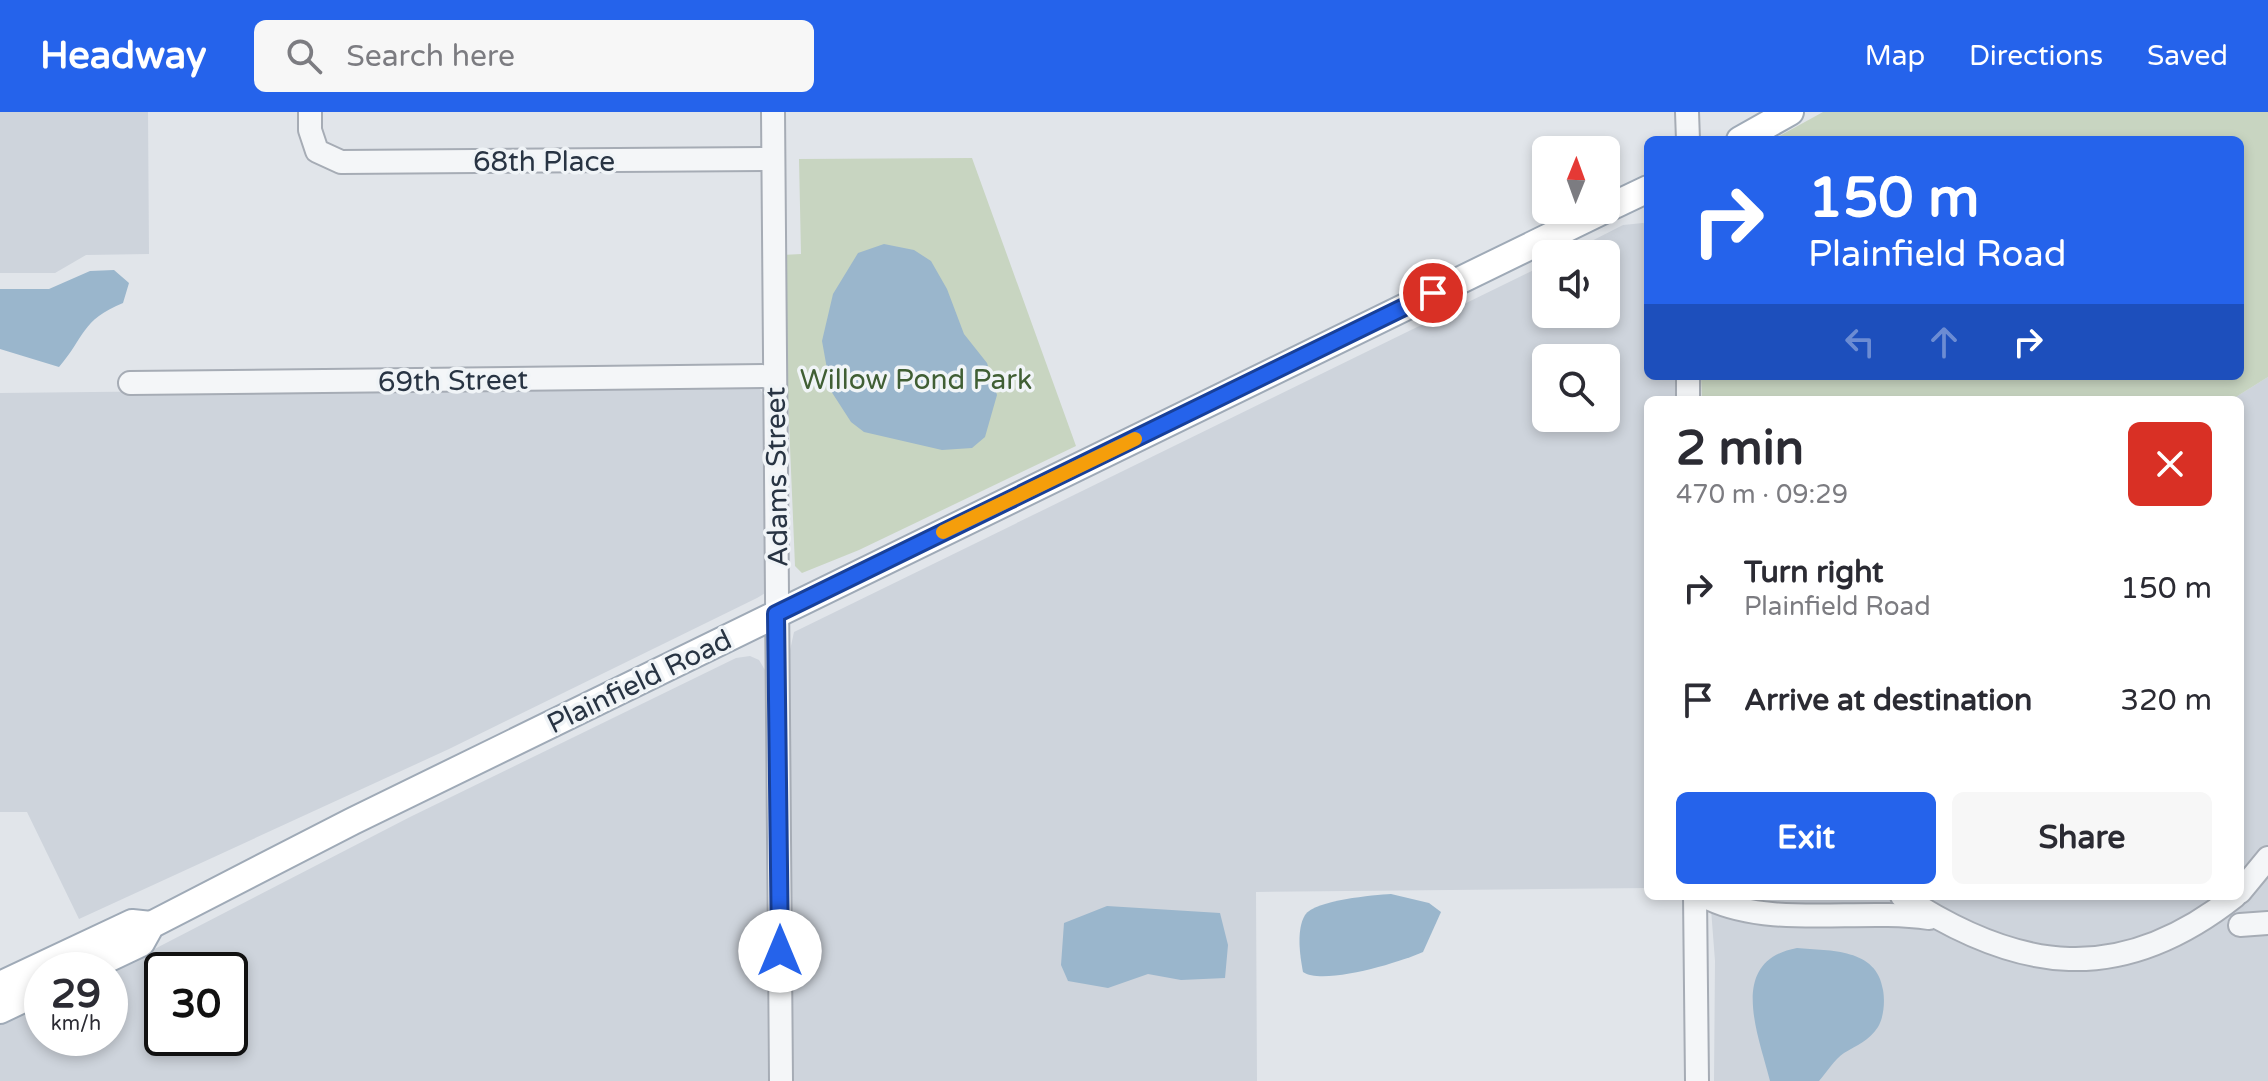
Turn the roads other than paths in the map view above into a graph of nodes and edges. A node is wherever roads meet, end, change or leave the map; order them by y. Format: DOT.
graph roads {
  1 [pos="310,112"];
  2 [pos="773,112"];
  3 [pos="1687,112"];
  4 [pos="1790,112"];
  5 [pos="1688,136"];
  6 [pos="1747,136"];
  7 [pos="773,159"];
  8 [pos="1644,191"];
  9 [pos="1620,203"];
  10 [pos="1576,224"];
  11 [pos="775,376"];
  12 [pos="130,383"];
  13 [pos="776,614"];
  14 [pos="2268,858"];
  15 [pos="2244,887"];
  16 [pos="1695,900"];
  17 [pos="1712,900"];
  18 [pos="1908,900"];
  19 [pos="2229,900"];
  20 [pos="1938,920"];
  21 [pos="2268,923"];
  22 [pos="151,925"];
  23 [pos="2240,925"];
  24 [pos="122,952"];
  25 [pos="0,985"];
  26 [pos="24,999"];
  27 [pos="0,1010"];
  28 [pos="781,1081"];
  29 [pos="1697,1081"];
  1 -- 7 [label="street, 68th Place"];
  2 -- 7 [label="street, Adams Street"];
  3 -- 5 [label="street"];
  4 -- 6 [label="main road"];
  7 -- 11 [label="street, Adams Street"];
  8 -- 9 [label="main road, Plainfield Road"];
  10 -- 13 [label="main road, Plainfield Road"];
  11 -- 12 [label="street, 69th Street"];
  11 -- 13 [label="street, Adams Street"];
  13 -- 22 [label="main road, Plainfield Road"];
  13 -- 28 [label="street, Adams Street"];
  14 -- 15 [label="street"];
  16 -- 29 [label="street"];
  17 -- 20 [label="street"];
  18 -- 20 [label="street"];
  19 -- 20 [label="street"];
  21 -- 23 [label="street"];
  22 -- 24 [label="main road, Plainfield Road"];
  22 -- 25 [label="main road, Plainfield Road"];
  26 -- 27 [label="main road"];
}
